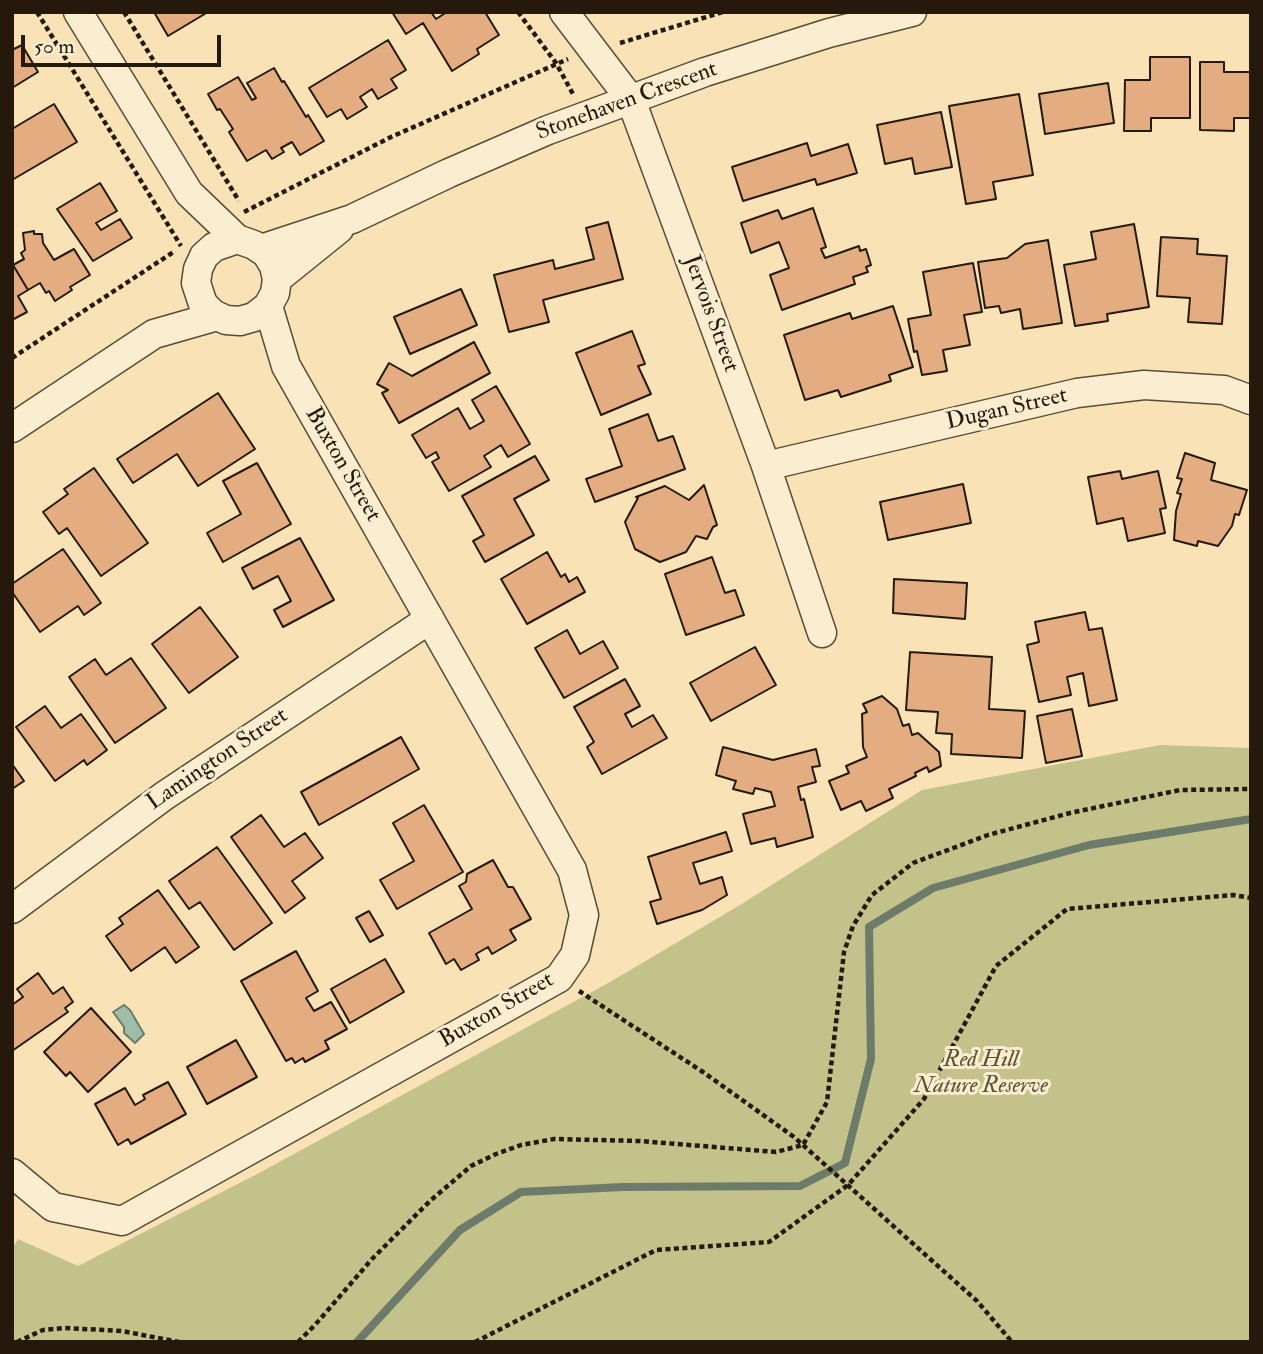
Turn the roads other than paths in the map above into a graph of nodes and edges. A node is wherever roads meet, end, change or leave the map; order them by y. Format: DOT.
graph roads {
  1 [pos="78,12"];
  2 [pos="564,12"];
  3 [pos="912,12"];
  4 [pos="631,100"];
  5 [pos="352,219"];
  6 [pos="222,237"];
  7 [pos="277,279"];
  8 [pos="196,283"];
  9 [pos="268,306"];
  10 [pos="229,318"];
  11 [pos="154,334"];
  12 [pos="286,366"];
  13 [pos="1251,400"];
  14 [pos="12,428"];
  15 [pos="766,466"];
  16 [pos="430,620"];
  17 [pos="822,633"];
  18 [pos="12,909"];
  19 [pos="12,1173"];
  1 -- 6 [label="street"];
  2 -- 4 [label="street, Jervois Street"];
  3 -- 4 [label="street, Stonehaven Crescent"];
  4 -- 5 [label="street, Stonehaven Crescent"];
  4 -- 15 [label="street, Jervois Street"];
  5 -- 6 [label="street, Stonehaven Crescent"];
  5 -- 7 [label="street, Stonehaven Crescent"];
  6 -- 7 [label="street"];
  6 -- 8 [label="street"];
  7 -- 9 [label="street"];
  8 -- 10 [label="street"];
  8 -- 11 [label="street"];
  9 -- 10 [label="street"];
  9 -- 12 [label="street, Buxton Street"];
  10 -- 11 [label="street"];
  10 -- 12 [label="street, Buxton Street"];
  11 -- 14 [label="street"];
  12 -- 16 [label="street, Buxton Street"];
  13 -- 15 [label="street, Dugan Street"];
  15 -- 17 [label="street, Jervois Street"];
  16 -- 18 [label="street, Lamington Street"];
  16 -- 19 [label="street, Buxton Street"];
}
